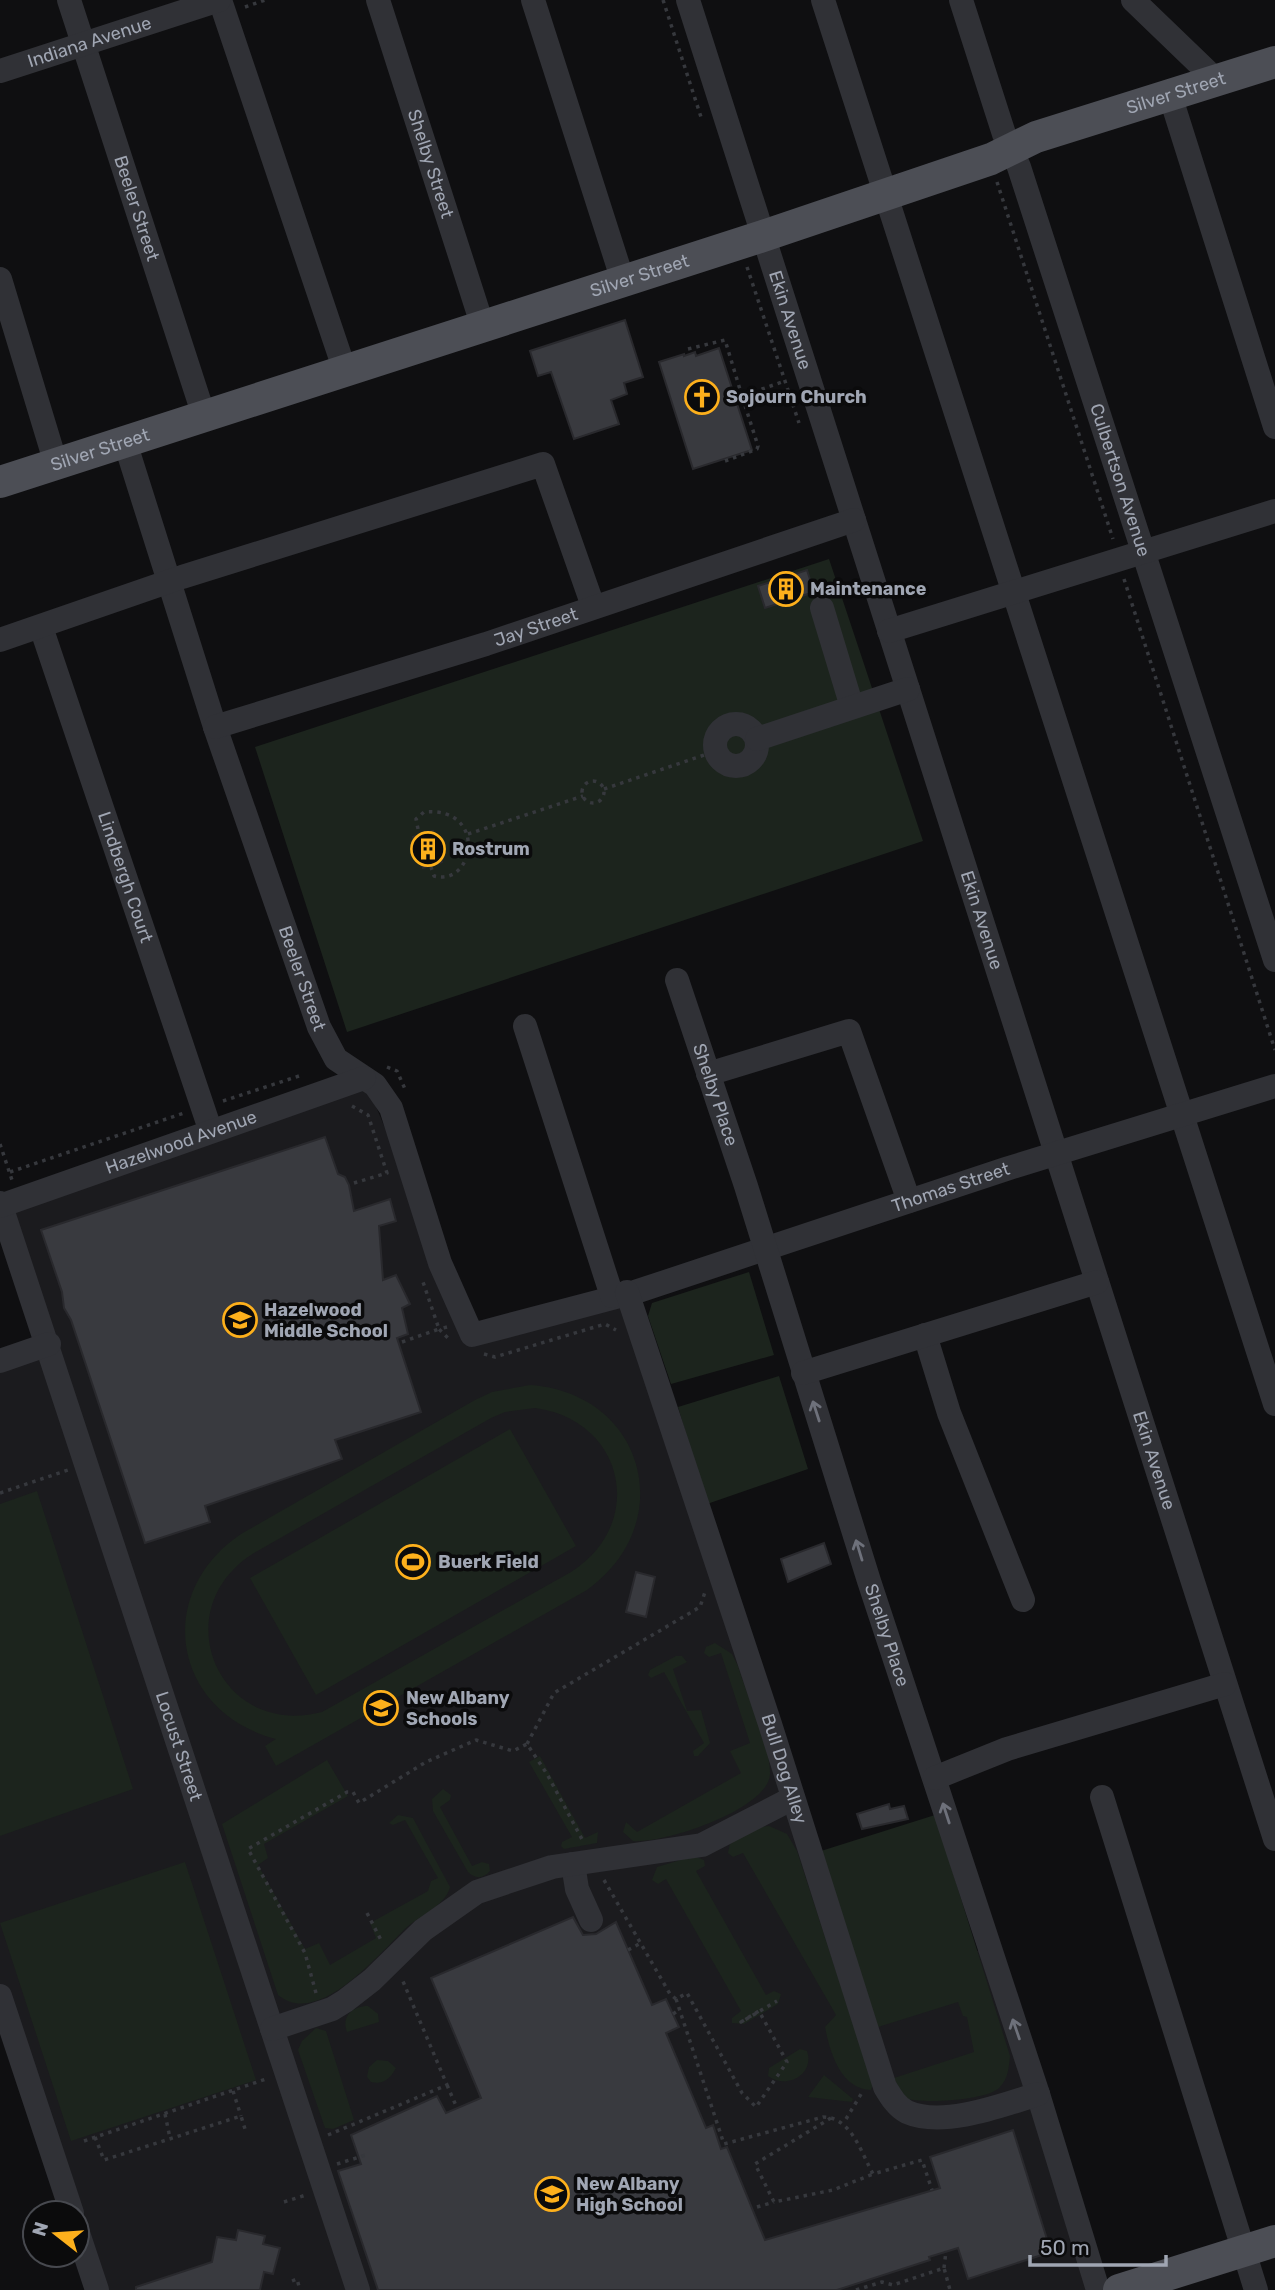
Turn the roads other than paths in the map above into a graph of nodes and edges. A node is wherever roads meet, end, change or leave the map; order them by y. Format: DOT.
graph roads {
  1 [pos="69,0"];
  2 [pos="378,0"];
  3 [pos="534,0"];
  4 [pos="688,0"];
  5 [pos="823,0"];
  6 [pos="961,0"];
  7 [pos="1133,0"];
  8 [pos="221,4"];
  9 [pos="83,44"];
  10 [pos="1275,62"];
  11 [pos="0,71"];
  12 [pos="1216,80"];
  13 [pos="1170,95"];
  14 [pos="1010,149"];
  15 [pos="888,194"];
  16 [pos="763,236"];
  17 [pos="0,279"];
  18 [pos="623,281"];
  19 [pos="483,327"];
  20 [pos="345,371"];
  21 [pos="204,416"];
  22 [pos="1275,427"];
  23 [pos="125,442"];
  24 [pos="56,464"];
  25 [pos="0,482"];
  26 [pos="1275,511"];
  27 [pos="854,520"];
  28 [pos="1142,551"];
  29 [pos="169,582"];
  30 [pos="1011,593"];
  31 [pos="593,607"];
  32 [pos="822,608"];
  33 [pos="41,627"];
  34 [pos="889,631"];
  35 [pos="0,640"];
  36 [pos="908,689"];
  37 [pos="852,707"];
  38 [pos="215,727"];
  39 [pos="716,751"];
  40 [pos="1275,960"];
  41 [pos="677,981"];
  42 [pos="525,1026"];
  43 [pos="708,1074"];
  44 [pos="364,1078"];
  45 [pos="1275,1086"];
  46 [pos="1184,1113"];
  47 [pos="210,1129"];
  48 [pos="1056,1153"];
  49 [pos="909,1201"];
  50 [pos="0,1204"];
  51 [pos="764,1247"];
  52 [pos="1097,1282"];
  53 [pos="620,1294"];
  54 [pos="925,1335"];
  55 [pos="49,1344"];
  56 [pos="0,1361"];
  57 [pos="803,1373"];
  58 [pos="1275,1404"];
  59 [pos="1023,1600"];
  60 [pos="1225,1684"];
  61 [pos="934,1778"];
  62 [pos="1102,1797"];
  63 [pos="793,1798"];
  64 [pos="1275,1839"];
  65 [pos="573,1864"];
  66 [pos="591,1920"];
  67 [pos="0,1996"];
  68 [pos="272,2029"];
  69 [pos="1038,2094"];
  70 [pos="67,2199"];
  71 [pos="1275,2241"];
  72 [pos="1244,2251"];
  73 [pos="90,2269"];
  74 [pos="97,2290"];
  75 [pos="358,2290"];
  76 [pos="1098,2290"];
  77 [pos="1119,2290"];
  78 [pos="1256,2290"];
  1 -- 9 [label="street, Beeler Street"];
  2 -- 19 [label="street, Shelby Street"];
  3 -- 18 [label="street"];
  4 -- 16 [label="street, Ekin Avenue"];
  5 -- 15 [label="street"];
  6 -- 14 [label="street, Culbertson Avenue"];
  7 -- 12 [label="street"];
  8 -- 9 [label="street, Indiana Avenue"];
  8 -- 20 [label="street"];
  9 -- 11 [label="street, Indiana Avenue"];
  9 -- 21 [label="street, Beeler Street"];
  10 -- 12 [label="main road, Silver Street"];
  12 -- 13 [label="main road, Silver Street"];
  13 -- 14 [label="main road, Silver Street"];
  13 -- 22 [label="street"];
  14 -- 15 [label="main road, Silver Street"];
  14 -- 28 [label="street, Culbertson Avenue"];
  15 -- 16 [label="main road, Silver Street"];
  15 -- 30 [label="street"];
  16 -- 18 [label="main road, Silver Street"];
  16 -- 27 [label="street, Ekin Avenue"];
  17 -- 24 [label="street"];
  18 -- 19 [label="main road, Silver Street"];
  19 -- 20 [label="main road, Silver Street"];
  20 -- 21 [label="main road, Silver Street"];
  21 -- 23 [label="main road, Silver Street"];
  23 -- 24 [label="main road, Silver Street"];
  23 -- 29 [label="street, Beeler Street"];
  24 -- 25 [label="main road, Silver Street"];
  26 -- 28 [label="street"];
  27 -- 31 [label="street, Jay Street"];
  27 -- 34 [label="street, Ekin Avenue"];
  28 -- 30 [label="street"];
  28 -- 40 [label="street, Culbertson Avenue"];
  29 -- 31 [label="street"];
  29 -- 33 [label="street"];
  29 -- 38 [label="street, Beeler Street"];
  30 -- 34 [label="street"];
  30 -- 46 [label="street"];
  31 -- 38 [label="street, Jay Street"];
  32 -- 37 [label="street"];
  33 -- 35 [label="street"];
  33 -- 47 [label="street, Lindbergh Court"];
  34 -- 36 [label="street, Ekin Avenue"];
  36 -- 37 [label="street"];
  36 -- 48 [label="street, Ekin Avenue"];
  37 -- 39 [label="street"];
  38 -- 44 [label="street, Beeler Street"];
  41 -- 43 [label="street, Shelby Place"];
  42 -- 53 [label="street, Bull Dog Alley"];
  43 -- 49 [label="street"];
  43 -- 51 [label="street, Shelby Place"];
  44 -- 47 [label="street, Hazelwood Avenue"];
  44 -- 53 [label="street, Beeler Street"];
  45 -- 46 [label="street, Thomas Street"];
  46 -- 48 [label="street, Thomas Street"];
  46 -- 58 [label="street"];
  47 -- 50 [label="street, Hazelwood Avenue"];
  48 -- 49 [label="street, Thomas Street"];
  48 -- 52 [label="street, Ekin Avenue"];
  49 -- 51 [label="street, Thomas Street"];
  50 -- 55 [label="street, Locust Street"];
  51 -- 53 [label="street, Thomas Street"];
  51 -- 57 [label="street, Shelby Place"];
  52 -- 54 [label="street"];
  52 -- 60 [label="street, Ekin Avenue"];
  53 -- 63 [label="street, Bull Dog Alley"];
  54 -- 57 [label="street"];
  54 -- 59 [label="street"];
  55 -- 56 [label="street"];
  55 -- 68 [label="street, Locust Street"];
  61 -- 57 [label="street, Shelby Place, one-way"];
  60 -- 61 [label="street"];
  60 -- 64 [label="street, Ekin Avenue"];
  69 -- 61 [label="street, Shelby Place, one-way"];
  62 -- 72 [label="street"];
  63 -- 65 [label="street"];
  63 -- 69 [label="street, Bull Dog Alley"];
  65 -- 66 [label="street"];
  65 -- 68 [label="street"];
  67 -- 70 [label="street"];
  68 -- 75 [label="street, Locust Street"];
  69 -- 76 [label="street, Shelby Place"];
  71 -- 72 [label="main road"];
  72 -- 77 [label="main road"];
  72 -- 78 [label="street"];
  73 -- 74 [label="street"];
}
